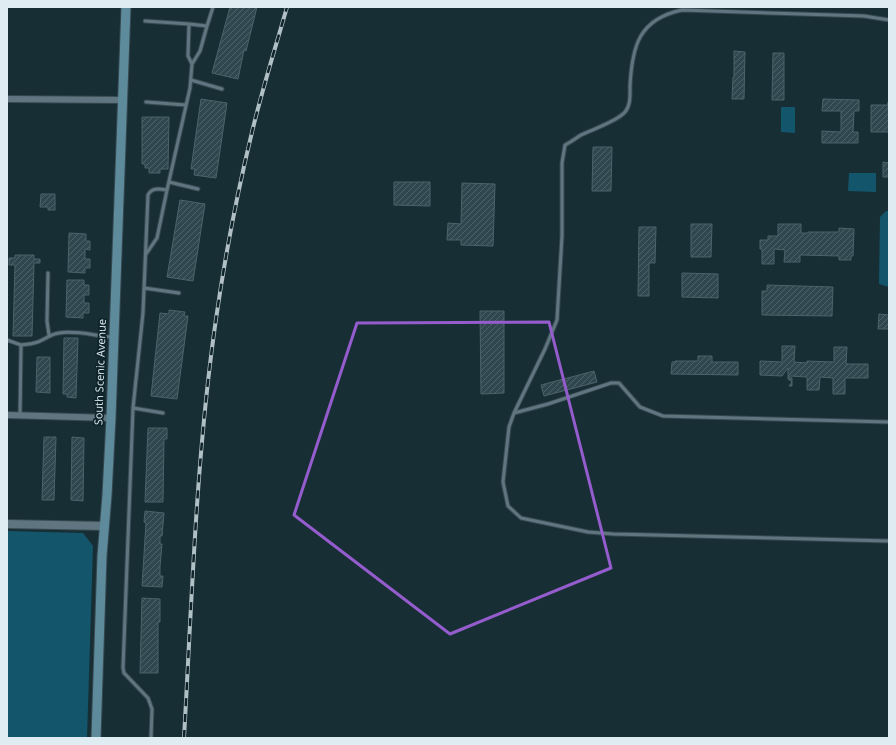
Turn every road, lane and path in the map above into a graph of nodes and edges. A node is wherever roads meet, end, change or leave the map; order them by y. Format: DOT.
graph roads {
  1 [pos="126,7"];
  2 [pos="213,7"];
  3 [pos="889,20"];
  4 [pos="145,22"];
  5 [pos="189,24"];
  6 [pos="207,26"];
  7 [pos="192,64"];
  8 [pos="191,80"];
  9 [pos="222,89"];
  10 [pos="7,99"];
  11 [pos="123,100"];
  12 [pos="146,102"];
  13 [pos="186,105"];
  14 [pos="169,182"];
  15 [pos="198,189"];
  16 [pos="167,190"];
  17 [pos="146,254"];
  18 [pos="48,273"];
  19 [pos="144,288"];
  20 [pos="179,293"];
  21 [pos="49,335"];
  22 [pos="114,338"];
  23 [pos="7,340"];
  24 [pos="21,345"];
  25 [pos="133,408"];
  26 [pos="163,413"];
  27 [pos="514,413"];
  28 [pos="7,415"];
  29 [pos="20,416"];
  30 [pos="111,418"];
  31 [pos="889,422"];
  32 [pos="7,524"];
  33 [pos="104,526"];
  34 [pos="889,541"];
  35 [pos="96,738"];
  36 [pos="151,738"];
  1 -- 11 [label="main road, South Scenic Avenue"];
  2 -- 6 [label="lane"];
  3 -- 27 [label="lane"];
  4 -- 5 [label="lane"];
  5 -- 6 [label="lane"];
  5 -- 7 [label="lane"];
  6 -- 7 [label="lane"];
  7 -- 8 [label="lane"];
  8 -- 9 [label="lane"];
  8 -- 13 [label="lane"];
  10 -- 11 [label="street"];
  11 -- 22 [label="main road, South Scenic Avenue"];
  12 -- 13 [label="lane"];
  13 -- 14 [label="lane"];
  14 -- 15 [label="lane"];
  14 -- 16 [label="lane"];
  16 -- 17 [label="lane"];
  16 -- 17 [label="lane"];
  17 -- 19 [label="lane"];
  18 -- 21 [label="lane"];
  19 -- 20 [label="lane"];
  19 -- 25 [label="lane"];
  21 -- 22 [label="lane"];
  21 -- 24 [label="lane"];
  22 -- 30 [label="main road, South Scenic Avenue"];
  23 -- 24 [label="lane"];
  24 -- 29 [label="lane"];
  25 -- 26 [label="lane"];
  25 -- 36 [label="lane"];
  27 -- 31 [label="lane"];
  27 -- 34 [label="lane"];
  28 -- 29 [label="street"];
  29 -- 30 [label="street"];
  30 -- 33 [label="main road, South Scenic Avenue"];
  32 -- 33 [label="street"];
  33 -- 35 [label="main road, South Scenic Avenue"];
}
